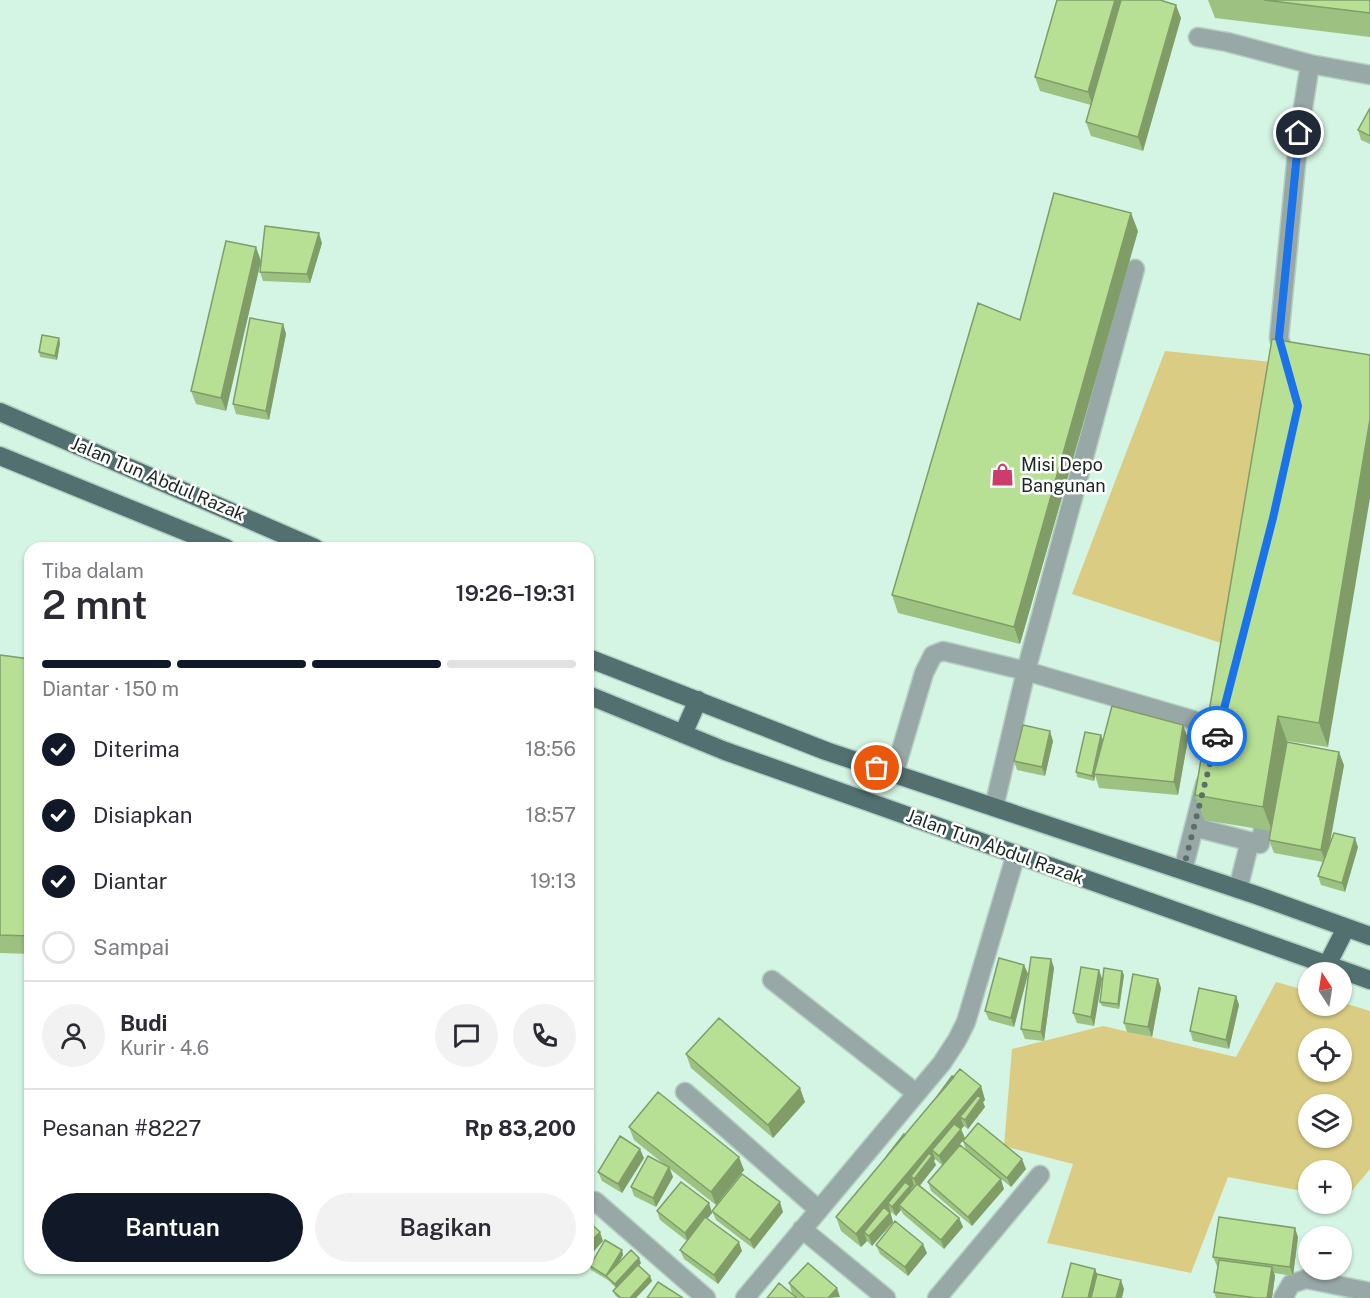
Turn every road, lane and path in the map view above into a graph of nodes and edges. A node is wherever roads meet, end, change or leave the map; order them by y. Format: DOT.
graph roads {
  1 [pos="1198,37"];
  2 [pos="1310,64"];
  3 [pos="1370,75"];
  4 [pos="1135,269"];
  5 [pos="1292,384"];
  6 [pos="0,412"];
  7 [pos="0,456"];
  8 [pos="211,542"];
  9 [pos="301,542"];
  10 [pos="594,659"];
  11 [pos="1026,671"];
  12 [pos="594,697"];
  13 [pos="698,700"];
  14 [pos="1193,720"];
  15 [pos="683,734"];
  16 [pos="1208,770"];
  17 [pos="894,774"];
  18 [pos="1273,785"];
  19 [pos="994,807"];
  20 [pos="1194,827"];
  21 [pos="1250,841"];
  22 [pos="1016,854"];
  23 [pos="1183,870"];
  24 [pos="1238,889"];
  25 [pos="1346,928"];
  26 [pos="1370,936"];
  27 [pos="1319,962"];
  28 [pos="1329,962"];
  29 [pos="1352,974"];
  30 [pos="772,980"];
  31 [pos="1370,980"];
  32 [pos="685,1092"];
  33 [pos="916,1093"];
  34 [pos="1040,1174"];
  35 [pos="595,1201"];
  36 [pos="819,1210"];
  37 [pos="802,1229"];
  38 [pos="1370,1292"];
  39 [pos="706,1298"];
  40 [pos="745,1298"];
  41 [pos="886,1298"];
  42 [pos="937,1298"];
  43 [pos="1283,1298"];
  1 -- 2 [label="street"];
  2 -- 3 [label="street"];
  2 -- 5 [label="street"];
  4 -- 11 [label="street"];
  6 -- 9 [label="main road, Jalan Tun Abdul Razak"];
  7 -- 8 [label="main road, Jalan Tun Abdul Razak"];
  10 -- 13 [label="main road, Jalan Tun Abdul Razak"];
  11 -- 14 [label="street"];
  11 -- 17 [label="street"];
  11 -- 19 [label="street"];
  12 -- 15 [label="main road, Jalan Tun Abdul Razak"];
  13 -- 15 [label="main road"];
  13 -- 17 [label="main road, Jalan Tun Abdul Razak"];
  15 -- 22 [label="main road, Jalan Tun Abdul Razak"];
  16 -- 20 [label="street"];
  17 -- 19 [label="main road, Jalan Tun Abdul Razak"];
  18 -- 21 [label="street"];
  19 -- 23 [label="main road, Jalan Tun Abdul Razak"];
  20 -- 21 [label="street"];
  20 -- 23 [label="street"];
  21 -- 24 [label="street"];
  22 -- 27 [label="main road, Jalan Tun Abdul Razak"];
  22 -- 33 [label="street"];
  23 -- 24 [label="main road, Jalan Tun Abdul Razak"];
  24 -- 25 [label="main road, Jalan Tun Abdul Razak"];
  25 -- 26 [label="main road, Jalan Tun Abdul Razak"];
  25 -- 28 [label="main road"];
  29 -- 31 [label="main road, Jalan Tun Abdul Razak"];
  30 -- 33 [label="street"];
  32 -- 36 [label="street"];
  33 -- 36 [label="street"];
  34 -- 42 [label="street"];
  35 -- 39 [label="street"];
  36 -- 37 [label="street"];
  37 -- 40 [label="street"];
  37 -- 41 [label="street"];
  38 -- 43 [label="street"];
}
